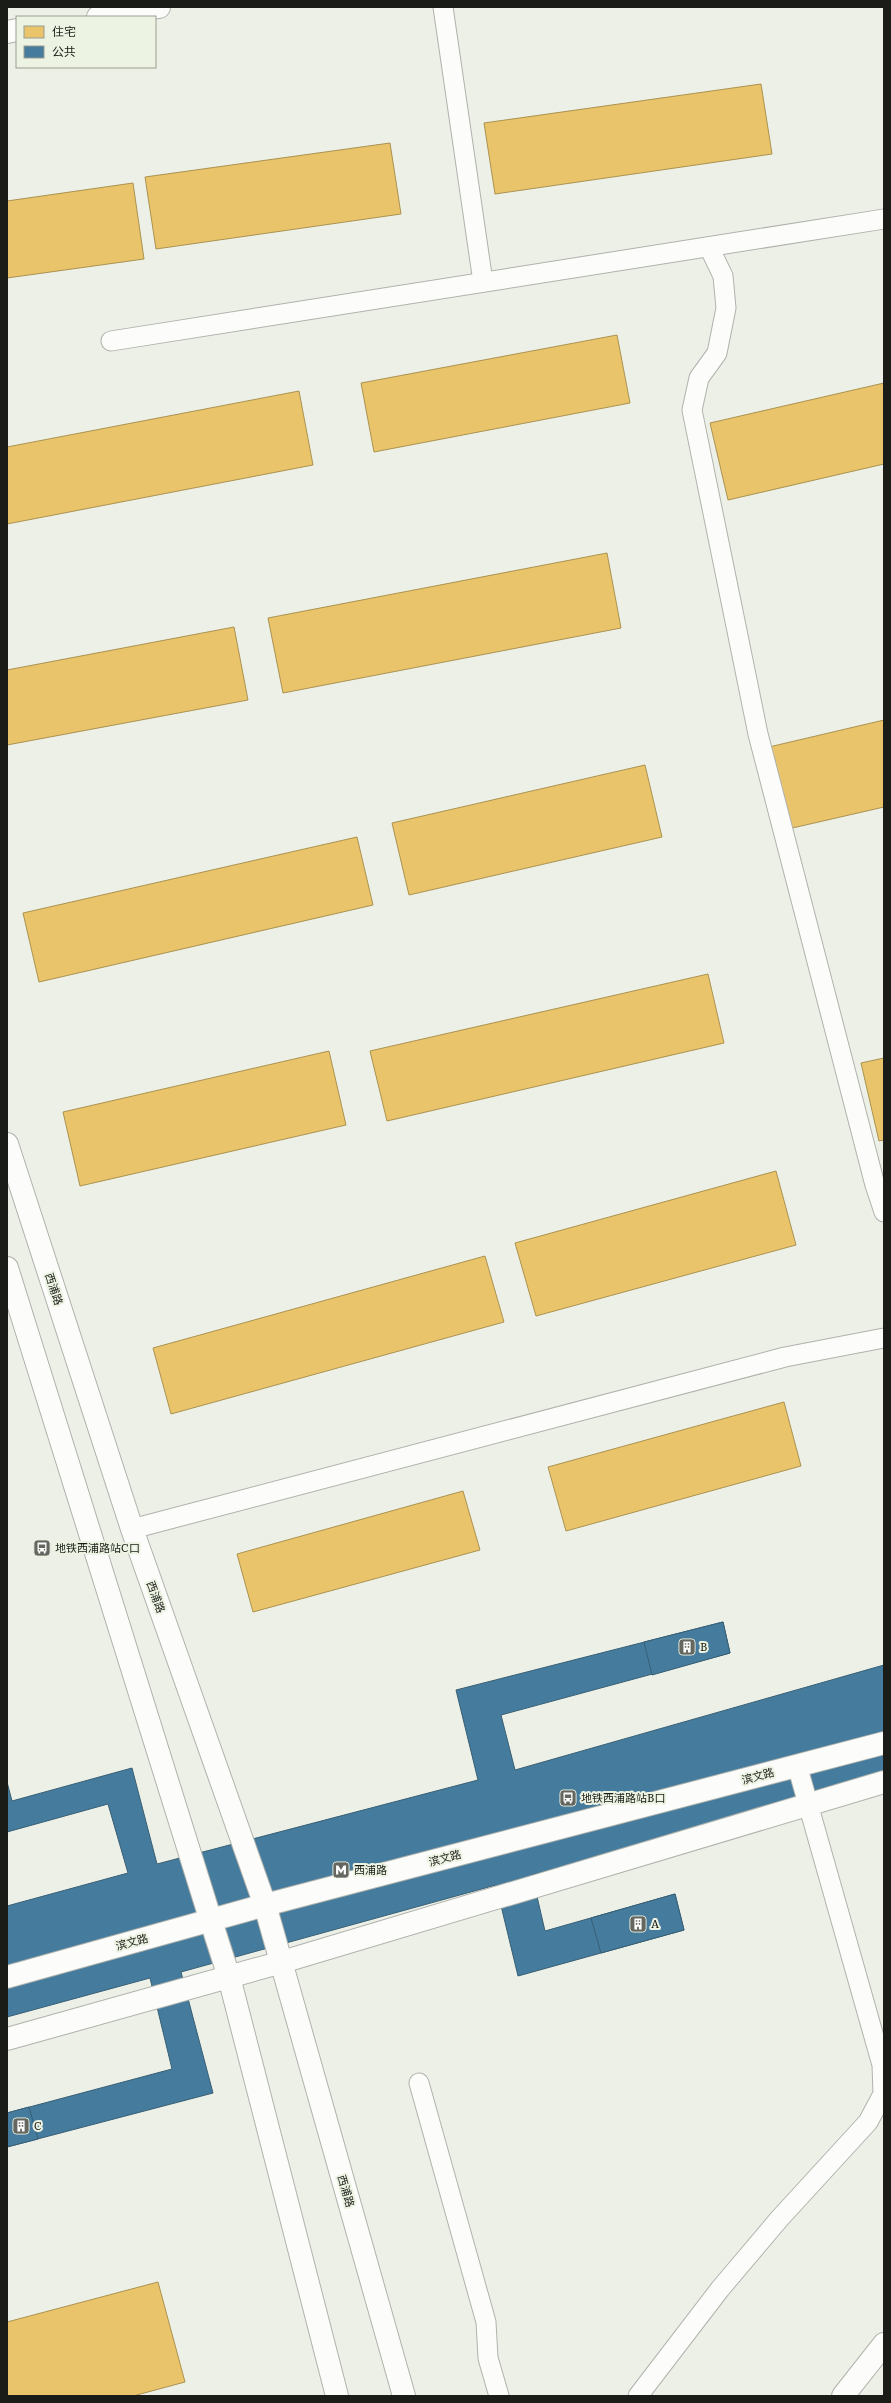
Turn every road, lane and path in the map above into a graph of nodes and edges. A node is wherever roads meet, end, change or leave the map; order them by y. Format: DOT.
graph roads {
  1 [pos="159,7"];
  2 [pos="443,7"];
  3 [pos="104,16"];
  4 [pos="884,219"];
  5 [pos="709,247"];
  6 [pos="483,282"];
  7 [pos="111,342"];
  8 [pos="7,1144"];
  9 [pos="884,1212"];
  10 [pos="7,1268"];
  11 [pos="884,1338"];
  12 [pos="132,1530"];
  13 [pos="884,1742"];
  14 [pos="797,1765"];
  15 [pos="884,1782"];
  16 [pos="808,1804"];
  17 [pos="265,1905"];
  18 [pos="211,1921"];
  19 [pos="282,1962"];
  20 [pos="7,1977"];
  21 [pos="229,1977"];
  22 [pos="7,2039"];
  23 [pos="420,2083"];
  24 [pos="884,2344"];
  25 [pos="337,2396"];
  26 [pos="404,2396"];
  27 [pos="498,2396"];
  28 [pos="638,2396"];
  29 [pos="843,2396"];
  1 -- 3 [label="main road"];
  2 -- 6 [label="lane"];
  4 -- 5 [label="lane"];
  5 -- 6 [label="lane"];
  5 -- 9 [label="lane"];
  6 -- 7 [label="lane"];
  8 -- 12 [label="main road, 西浦路"];
  10 -- 18 [label="main road"];
  11 -- 12 [label="lane"];
  12 -- 17 [label="main road, 西浦路"];
  13 -- 14 [label="main road, 滨文路"];
  14 -- 16 [label="lane"];
  14 -- 17 [label="main road, 滨文路"];
  15 -- 16 [label="main road"];
  16 -- 19 [label="main road"];
  16 -- 28 [label="lane"];
  17 -- 18 [label="main road, 滨文路"];
  17 -- 19 [label="main road, 西浦路"];
  18 -- 20 [label="main road, 滨文路"];
  18 -- 21 [label="main road"];
  19 -- 21 [label="main road"];
  19 -- 26 [label="main road, 西浦路"];
  21 -- 22 [label="main road"];
  21 -- 25 [label="main road"];
  23 -- 27 [label="lane"];
  24 -- 29 [label="main road"];
}
